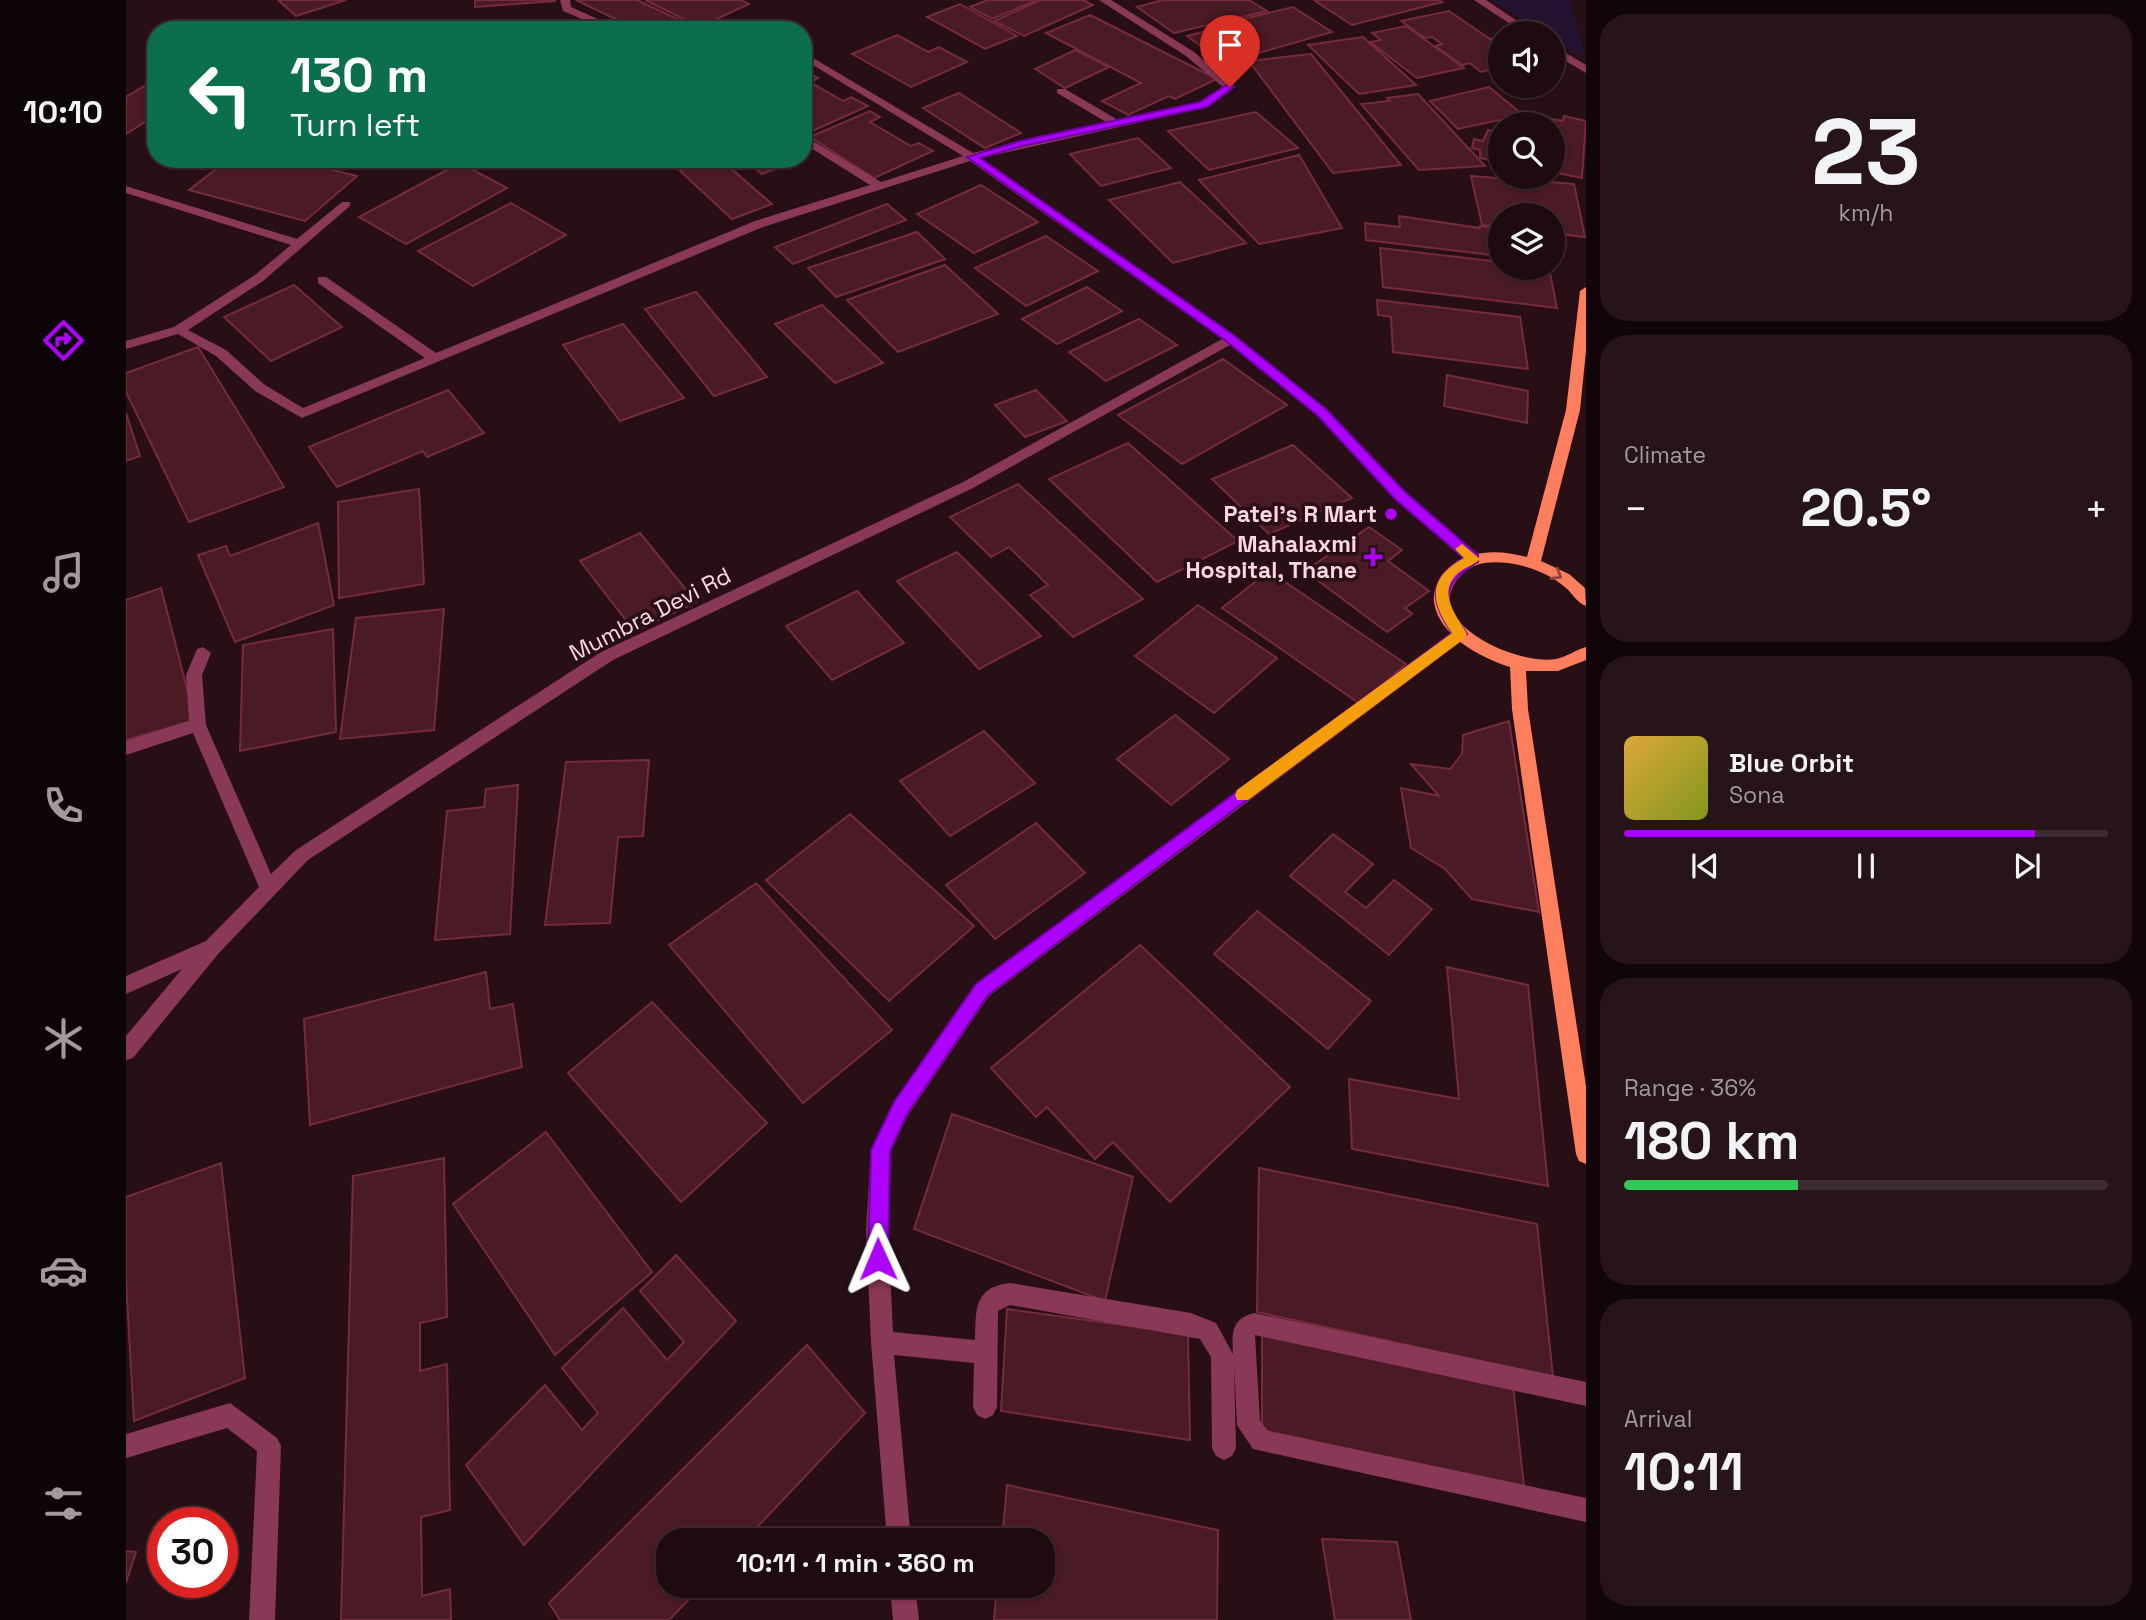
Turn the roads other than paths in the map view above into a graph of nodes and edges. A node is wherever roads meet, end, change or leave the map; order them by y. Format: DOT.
graph roads {
  1 [pos="565,0"];
  2 [pos="1104,0"];
  3 [pos="1479,0"];
  4 [pos="595,21"];
  5 [pos="1511,21"];
  6 [pos="1565,56"];
  7 [pos="812,60"];
  8 [pos="1586,70"];
  9 [pos="1061,92"];
  10 [pos="1115,123"];
  11 [pos="812,144"];
  12 [pos="972,157"];
  13 [pos="879,186"];
  14 [pos="126,189"];
  15 [pos="346,204"];
  16 [pos="300,244"];
  17 [pos="322,280"];
  18 [pos="1586,291"];
  19 [pos="179,330"];
  20 [pos="1231,339"];
  21 [pos="126,345"];
  22 [pos="436,359"];
  23 [pos="1473,559"];
  24 [pos="1533,562"];
  25 [pos="1586,600"];
  26 [pos="1460,634"];
  27 [pos="203,653"];
  28 [pos="1586,653"];
  29 [pos="1518,665"];
  30 [pos="198,725"];
  31 [pos="126,748"];
  32 [pos="268,887"];
  33 [pos="212,947"];
  34 [pos="126,985"];
  35 [pos="126,1051"];
  36 [pos="1586,1153"];
  37 [pos="881,1342"];
  38 [pos="986,1353"];
  39 [pos="1586,1394"];
  40 [pos="985,1407"];
  41 [pos="126,1446"];
  42 [pos="1224,1448"];
  43 [pos="1586,1510"];
  44 [pos="898,1528"];
  45 [pos="904,1598"];
  46 [pos="262,1620"];
  47 [pos="906,1620"];
  1 -- 4 [label="street"];
  2 -- 10 [label="street"];
  3 -- 5 [label="street"];
  6 -- 8 [label="street"];
  7 -- 12 [label="street"];
  9 -- 10 [label="street"];
  10 -- 12 [label="street"];
  11 -- 13 [label="street"];
  12 -- 13 [label="street"];
  12 -- 20 [label="street"];
  13 -- 22 [label="street"];
  14 -- 16 [label="street"];
  15 -- 16 [label="street"];
  16 -- 19 [label="street"];
  17 -- 22 [label="street"];
  18 -- 24 [label="main road"];
  19 -- 21 [label="street"];
  19 -- 22 [label="street"];
  20 -- 23 [label="street"];
  20 -- 32 [label="street, Mumbra Devi Rd"];
  23 -- 24 [label="main road"];
  23 -- 26 [label="main road"];
  24 -- 25 [label="main road, one-way"];
  26 -- 29 [label="main road"];
  26 -- 37 [label="street"];
  27 -- 30 [label="street"];
  28 -- 29 [label="main road"];
  29 -- 36 [label="main road"];
  30 -- 31 [label="street"];
  30 -- 32 [label="street"];
  32 -- 33 [label="street, Mumbra Devi Rd"];
  33 -- 34 [label="street"];
  33 -- 35 [label="street, Mumbra Devi Rd"];
  37 -- 38 [label="street"];
  37 -- 44 [label="street"];
  38 -- 40 [label="street"];
  38 -- 42 [label="street"];
  39 -- 43 [label="street"];
  41 -- 46 [label="street"];
  45 -- 47 [label="street"];
}
